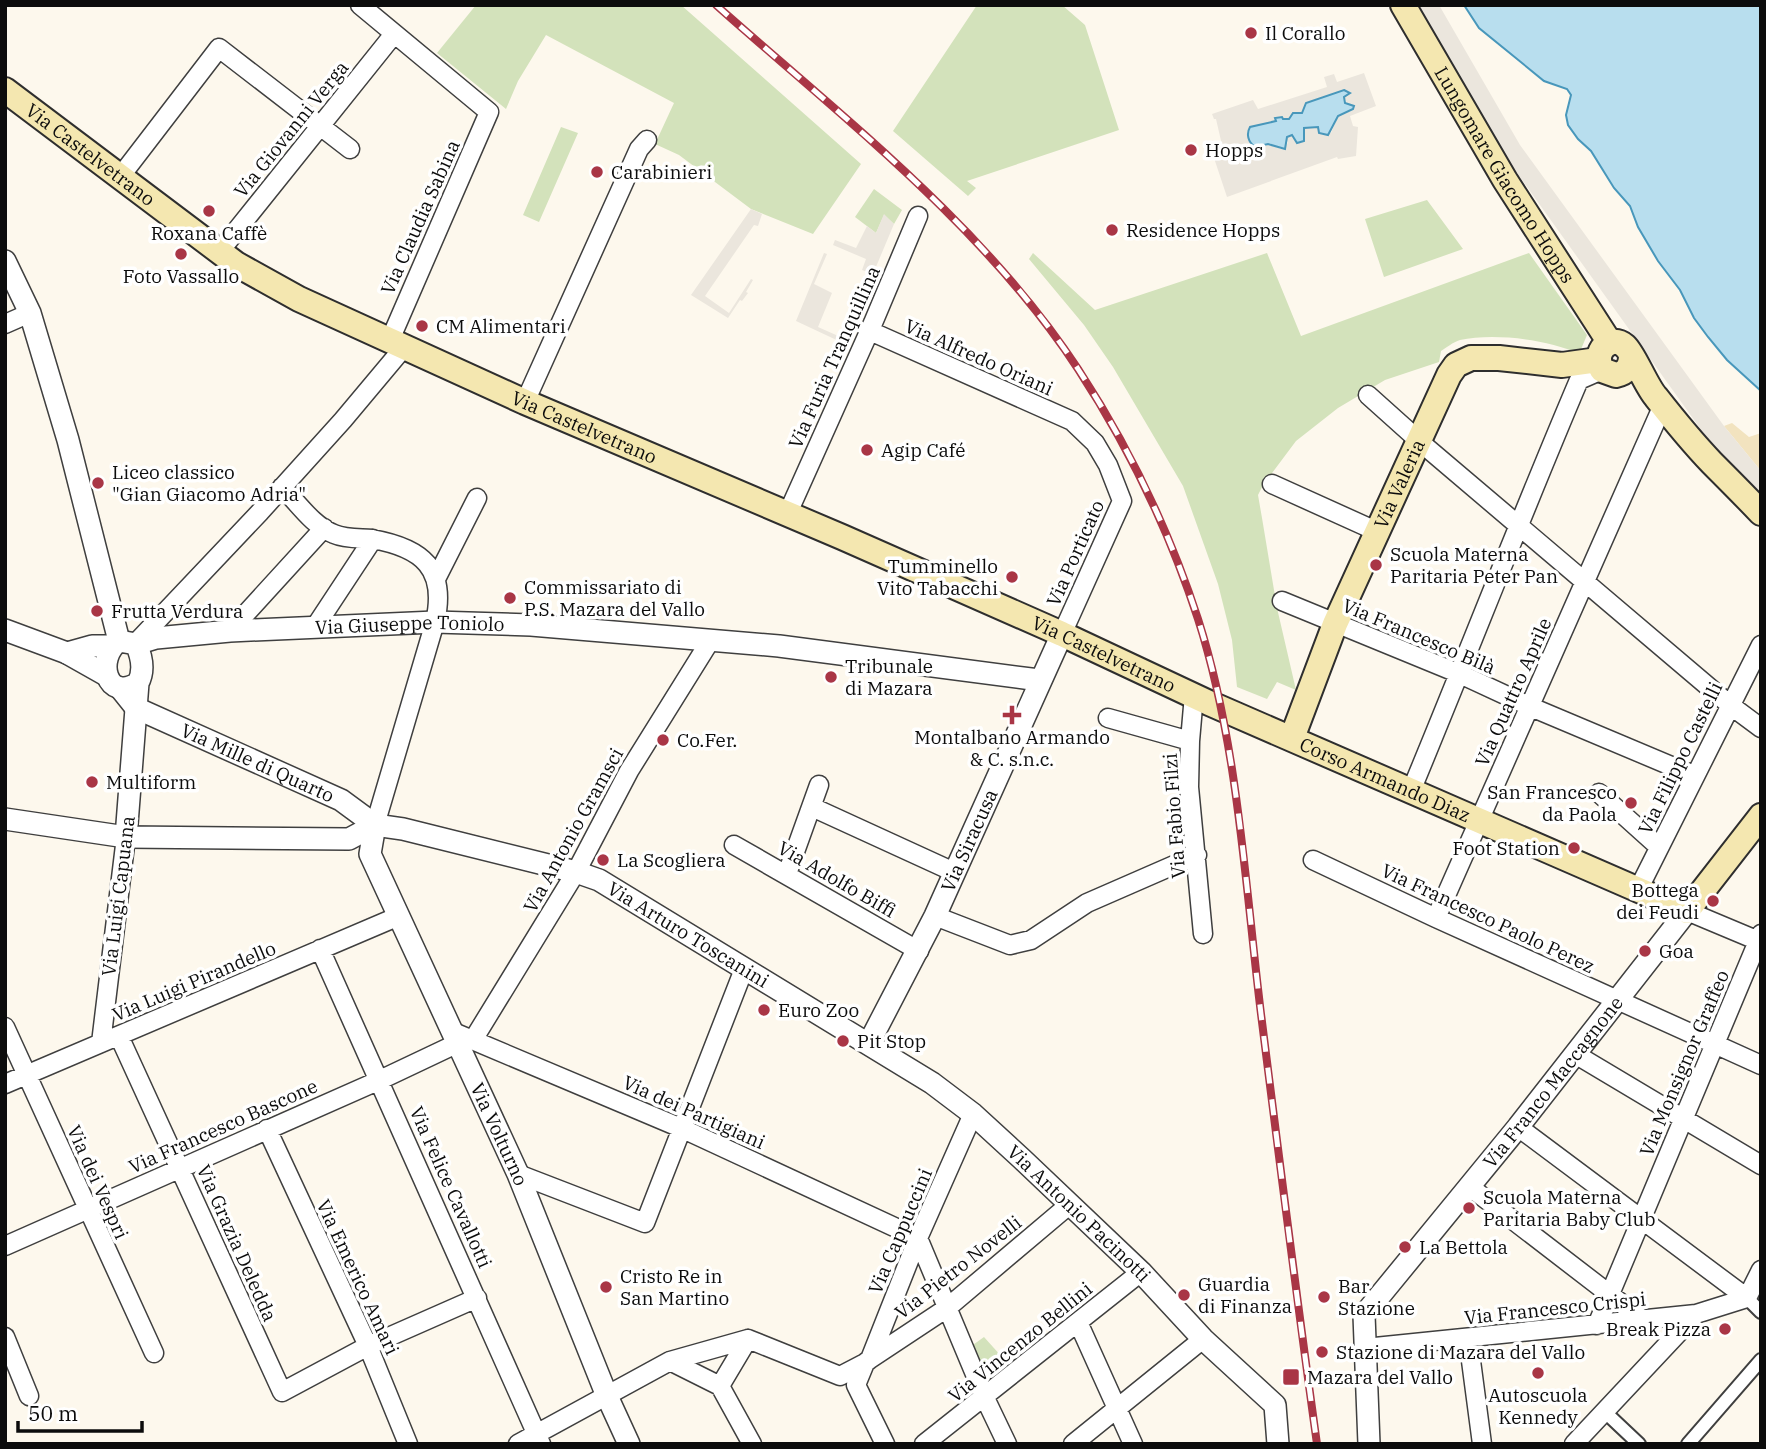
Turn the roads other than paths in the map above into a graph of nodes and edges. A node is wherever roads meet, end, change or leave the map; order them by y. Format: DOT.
graph roads {
  1 [pos="360,5"];
  2 [pos="1403,5"];
  3 [pos="394,34"];
  4 [pos="5,90"];
  5 [pos="320,126"];
  6 [pos="647,141"];
  7 [pos="350,149"];
  8 [pos="120,177"];
  9 [pos="918,216"];
  10 [pos="220,251"];
  11 [pos="5,261"];
  12 [pos="30,313"];
  13 [pos="5,324"];
  14 [pos="870,331"];
  15 [pos="397,343"];
  16 [pos="1611,361"];
  17 [pos="1368,395"];
  18 [pos="1659,401"];
  19 [pos="525,402"];
  20 [pos="1072,421"];
  21 [pos="1419,441"];
  22 [pos="1272,484"];
  23 [pos="282,487"];
  24 [pos="477,498"];
  25 [pos="1761,513"];
  26 [pos="787,515"];
  27 [pos="1517,525"];
  28 [pos="324,528"];
  29 [pos="1376,531"];
  30 [pos="373,540"];
  31 [pos="437,577"];
  32 [pos="1585,582"];
  33 [pos="1282,601"];
  34 [pos="435,622"];
  35 [pos="1335,624"];
  36 [pos="315,627"];
  37 [pos="5,630"];
  38 [pos="230,631"];
  39 [pos="1062,634"];
  40 [pos="132,640"];
  41 [pos="710,641"];
  42 [pos="1761,645"];
  43 [pos="63,652"];
  44 [pos="1460,674"];
  45 [pos="1039,680"];
  46 [pos="121,682"];
  47 [pos="1197,697"];
  48 [pos="1730,705"];
  49 [pos="1531,707"];
  50 [pos="136,708"];
  51 [pos="1108,718"];
  52 [pos="1761,728"];
  53 [pos="1292,738"];
  54 [pos="1190,741"];
  55 [pos="1695,776"];
  56 [pos="819,785"];
  57 [pos="1411,791"];
  58 [pos="1599,793"];
  59 [pos="812,807"];
  60 [pos="1761,816"];
  61 [pos="5,818"];
  62 [pos="1478,821"];
  63 [pos="375,825"];
  64 [pos="126,837"];
  65 [pos="734,845"];
  66 [pos="1660,847"];
  67 [pos="1197,855"];
  68 [pos="1313,860"];
  69 [pos="576,872"];
  70 [pos="954,872"];
  71 [pos="788,874"];
  72 [pos="1638,890"];
  73 [pos="1687,911"];
  74 [pos="399,916"];
  75 [pos="935,916"];
  76 [pos="1436,918"];
  77 [pos="1203,934"];
  78 [pos="1760,939"];
  79 [pos="320,949"];
  80 [pos="919,951"];
  81 [pos="744,969"];
  82 [pos="1617,1001"];
  83 [pos="5,1027"];
  84 [pos="119,1036"];
  85 [pos="460,1038"];
  86 [pos="101,1043"];
  87 [pos="869,1044"];
  88 [pos="1715,1044"];
  89 [pos="1575,1054"];
  90 [pos="1761,1065"];
  91 [pos="27,1074"];
  92 [pos="380,1080"];
  93 [pos="5,1084"];
  94 [pos="973,1114"];
  95 [pos="1683,1119"];
  96 [pos="1518,1127"];
  97 [pos="681,1128"];
  98 [pos="267,1129"];
  99 [pos="1761,1165"];
  100 [pos="181,1167"];
  101 [pos="518,1174"];
  102 [pos="1470,1187"];
  103 [pos="1069,1205"];
  104 [pos="86,1208"];
  105 [pos="1641,1218"];
  106 [pos="918,1238"];
  107 [pos="5,1246"];
  108 [pos="1761,1270"];
  109 [pos="1141,1272"];
  110 [pos="1609,1295"];
  111 [pos="477,1298"];
  112 [pos="1747,1298"];
  113 [pos="947,1308"];
  114 [pos="1761,1312"];
  115 [pos="1696,1314"];
  116 [pos="1643,1320"];
  117 [pos="1078,1322"];
  118 [pos="1597,1325"];
  119 [pos="5,1337"];
  120 [pos="1468,1338"];
  121 [pos="748,1339"];
  122 [pos="1203,1339"];
  123 [pos="368,1346"];
  124 [pos="1365,1348"];
  125 [pos="154,1353"];
  126 [pos="1761,1360"];
  127 [pos="670,1361"];
  128 [pos="868,1361"];
  129 [pos="840,1376"];
  130 [pos="856,1385"];
  131 [pos="720,1386"];
  132 [pos="29,1396"];
  133 [pos="607,1396"];
  134 [pos="985,1398"];
  135 [pos="1117,1410"];
  136 [pos="1604,1411"];
  137 [pos="539,1439"];
  138 [pos="1696,1441"];
  139 [pos="408,1444"];
  140 [pos="518,1444"];
  141 [pos="629,1444"];
  142 [pos="752,1444"];
  143 [pos="885,1444"];
  144 [pos="924,1444"];
  145 [pos="1007,1444"];
  146 [pos="1073,1444"];
  147 [pos="1133,1444"];
  148 [pos="1278,1444"];
  149 [pos="1369,1444"];
  150 [pos="1482,1444"];
  151 [pos="1574,1444"];
  152 [pos="1639,1444"];
  1 -- 3 [label="street"];
  2 -- 16 [label="main road, Lungomare Giacomo Hopps"];
  3 -- 5 [label="street, Via Giovanni Verga"];
  3 -- 15 [label="street, Via Claudia Sabina"];
  4 -- 8 [label="main road, Via Castelvetrano"];
  5 -- 7 [label="street"];
  5 -- 8 [label="street"];
  5 -- 10 [label="street, Via Giovanni Verga"];
  6 -- 19 [label="street"];
  8 -- 10 [label="main road, Via Castelvetrano"];
  9 -- 14 [label="street, Via Furia Tranquillina"];
  10 -- 15 [label="main road, Via Castelvetrano"];
  11 -- 12 [label="street"];
  12 -- 13 [label="street"];
  12 -- 40 [label="street"];
  14 -- 20 [label="street, Via Alfredo Oriani"];
  14 -- 26 [label="street, Via Furia Tranquillina"];
  15 -- 19 [label="main road, Via Castelvetrano"];
  15 -- 23 [label="street, Via Claudia Sabina"];
  16 -- 18 [label="main road, Lungomare Giacomo Hopps"];
  16 -- 21 [label="main road, Via Valeria"];
  16 -- 27 [label="street"];
  17 -- 21 [label="street"];
  18 -- 25 [label="main road, Lungomare Giacomo Hopps"];
  18 -- 32 [label="street, Via Quattro Aprile"];
  19 -- 26 [label="main road, Via Castelvetrano"];
  20 -- 39 [label="street, Via Porticato"];
  21 -- 27 [label="street"];
  21 -- 29 [label="main road, Via Valeria"];
  22 -- 29 [label="street"];
  23 -- 28 [label="street"];
  23 -- 40 [label="street, Via Claudia Sabina"];
  24 -- 31 [label="street"];
  26 -- 39 [label="main road, Via Castelvetrano"];
  27 -- 32 [label="street"];
  27 -- 44 [label="street"];
  28 -- 30 [label="street"];
  28 -- 38 [label="street"];
  29 -- 35 [label="main road, Via Valeria"];
  30 -- 31 [label="street"];
  30 -- 36 [label="street"];
  31 -- 34 [label="street"];
  32 -- 48 [label="street"];
  32 -- 49 [label="street, Via Quattro Aprile"];
  33 -- 35 [label="street, Via Francesco Bilà"];
  34 -- 36 [label="street, Via Giuseppe Toniolo"];
  34 -- 41 [label="street, Via Giuseppe Toniolo"];
  34 -- 63 [label="street"];
  35 -- 44 [label="street, Via Francesco Bilà"];
  35 -- 53 [label="main road, Via Valeria"];
  36 -- 38 [label="street, Via Giuseppe Toniolo"];
  37 -- 43 [label="street"];
  38 -- 40 [label="street, Via Giuseppe Toniolo"];
  39 -- 45 [label="street, Via Siracusa"];
  39 -- 47 [label="main road, Via Castelvetrano"];
  40 -- 43 [label="street, Via Giuseppe Toniolo"];
  40 -- 46 [label="street"];
  40 -- 46 [label="street"];
  41 -- 45 [label="street, Via Giuseppe Toniolo"];
  41 -- 69 [label="street, Via Antonio Gramsci"];
  42 -- 48 [label="street, Via Filippo Castelli"];
  43 -- 46 [label="street"];
  44 -- 49 [label="street, Via Francesco Bilà"];
  44 -- 57 [label="street"];
  45 -- 70 [label="street, Via Siracusa"];
  46 -- 50 [label="street"];
  47 -- 53 [label="main road, Corso Armando Diaz"];
  47 -- 54 [label="street, Via Fabio Filzi"];
  48 -- 52 [label="street"];
  48 -- 55 [label="street, Via Filippo Castelli"];
  49 -- 55 [label="street, Via Francesco Bilà"];
  49 -- 62 [label="street, Via Quattro Aprile"];
  50 -- 63 [label="street, Via Mille di Quarto"];
  50 -- 64 [label="street, Via Luigi Capuana"];
  51 -- 54 [label="street"];
  53 -- 57 [label="main road, Corso Armando Diaz"];
  54 -- 67 [label="street, Via Fabio Filzi"];
  55 -- 66 [label="street, Via Filippo Castelli"];
  56 -- 59 [label="street"];
  57 -- 62 [label="main road, Corso Armando Diaz"];
  58 -- 66 [label="street"];
  59 -- 70 [label="street"];
  59 -- 71 [label="street"];
  60 -- 73 [label="main road"];
  61 -- 64 [label="street"];
  62 -- 72 [label="main road, Corso Armando Diaz"];
  62 -- 76 [label="street, Via Quattro Aprile"];
  63 -- 64 [label="street"];
  63 -- 69 [label="street, Via Arturo Toscanini"];
  63 -- 74 [label="street, Via Volturno"];
  64 -- 86 [label="street, Via Luigi Capuana"];
  65 -- 71 [label="street, Via Adolfo Biffi"];
  66 -- 72 [label="street, Via Filippo Castelli"];
  67 -- 75 [label="street"];
  67 -- 77 [label="street, Via Fabio Filzi"];
  68 -- 76 [label="street, Via Francesco Paolo Perez"];
  69 -- 81 [label="street, Via Arturo Toscanini"];
  69 -- 85 [label="street, Via Antonio Gramsci"];
  70 -- 75 [label="street, Via Siracusa"];
  71 -- 80 [label="street, Via Adolfo Biffi"];
  72 -- 73 [label="main road, Corso Armando Diaz"];
  73 -- 78 [label="street, Corso Armando Diaz"];
  73 -- 82 [label="street, Via Franco Maccagnone"];
  74 -- 79 [label="street, Via Luigi Pirandello"];
  74 -- 85 [label="street, Via Volturno"];
  75 -- 80 [label="street, Via Siracusa"];
  76 -- 82 [label="street, Via Francesco Paolo Perez"];
  78 -- 88 [label="street, Via Monsignor Graffeo"];
  79 -- 84 [label="street, Via Luigi Pirandello"];
  79 -- 92 [label="street, Via Felice Cavallotti"];
  80 -- 87 [label="street, Via Siracusa"];
  81 -- 87 [label="street, Via Arturo Toscanini"];
  81 -- 97 [label="street"];
  82 -- 88 [label="street, Via Francesco Paolo Perez"];
  82 -- 89 [label="street, Via Franco Maccagnone"];
  83 -- 91 [label="street, Via dei Vespri"];
  84 -- 86 [label="street, Via Luigi Pirandello"];
  84 -- 100 [label="street, Via Grazia Deledda"];
  85 -- 92 [label="street, Via Francesco Bascone"];
  85 -- 97 [label="street, Via dei Partigiani"];
  85 -- 101 [label="street, Via Volturno"];
  86 -- 91 [label="street, Via Luigi Pirandello"];
  87 -- 94 [label="street, Via Arturo Toscanini"];
  88 -- 90 [label="street, Via Francesco Paolo Perez"];
  88 -- 95 [label="street, Via Monsignor Graffeo"];
  89 -- 95 [label="street"];
  89 -- 96 [label="street, Via Franco Maccagnone"];
  91 -- 93 [label="street, Via Luigi Pirandello"];
  91 -- 104 [label="street, Via dei Vespri"];
  92 -- 98 [label="street, Via Francesco Bascone"];
  92 -- 111 [label="street, Via Felice Cavallotti"];
  94 -- 103 [label="street, Via Antonio Pacinotti"];
  94 -- 106 [label="street, Via Cappuccini"];
  95 -- 99 [label="street"];
  95 -- 105 [label="street, Via Monsignor Graffeo"];
  96 -- 102 [label="street, Via Franco Maccagnone"];
  96 -- 105 [label="street"];
  97 -- 101 [label="street"];
  97 -- 106 [label="street, Via dei Partigiani"];
  98 -- 100 [label="street, Via Francesco Bascone"];
  98 -- 123 [label="street, Via Emerico Amari"];
  100 -- 104 [label="street, Via Francesco Bascone"];
  100 -- 123 [label="street, Via Grazia Deledda"];
  101 -- 133 [label="street, Via Volturno"];
  102 -- 110 [label="street"];
  102 -- 124 [label="street, Via Franco Maccagnone"];
  103 -- 109 [label="street, Via Antonio Pacinotti"];
  103 -- 113 [label="street, Via Pietro Novelli"];
  104 -- 107 [label="street, Via Francesco Bascone"];
  104 -- 125 [label="street, Via dei Vespri"];
  105 -- 110 [label="street, Via Monsignor Graffeo"];
  105 -- 112 [label="street"];
  106 -- 113 [label="street"];
  106 -- 128 [label="street, Via Cappuccini"];
  108 -- 112 [label="street"];
  109 -- 117 [label="street, Via Vincenzo Bellini"];
  109 -- 122 [label="street, Via Antonio Pacinotti"];
  110 -- 116 [label="street"];
  110 -- 118 [label="street, Via Monsignor Graffeo"];
  111 -- 123 [label="street"];
  111 -- 137 [label="street, Via Felice Cavallotti"];
  112 -- 114 [label="street"];
  112 -- 115 [label="street, Via Francesco Crispi"];
  113 -- 128 [label="street, Via Pietro Novelli"];
  113 -- 134 [label="street"];
  115 -- 116 [label="street, Via Francesco Crispi"];
  115 -- 136 [label="street"];
  116 -- 118 [label="street, Via Francesco Crispi"];
  117 -- 134 [label="street, Via Vincenzo Bellini"];
  117 -- 135 [label="street"];
  118 -- 120 [label="street, Via Francesco Crispi"];
  119 -- 132 [label="street"];
  120 -- 124 [label="street, Via Francesco Crispi"];
  120 -- 150 [label="street"];
  121 -- 127 [label="street"];
  121 -- 129 [label="street"];
  121 -- 131 [label="street"];
  122 -- 135 [label="street"];
  122 -- 148 [label="street, Via Antonio Pacinotti"];
  123 -- 139 [label="street, Via Emerico Amari"];
  124 -- 149 [label="street"];
  126 -- 138 [label="street"];
  127 -- 131 [label="street"];
  127 -- 133 [label="street"];
  128 -- 129 [label="street, Via Pietro Novelli"];
  128 -- 130 [label="street, Via Cappuccini"];
  129 -- 130 [label="street"];
  130 -- 143 [label="street"];
  131 -- 142 [label="street"];
  133 -- 137 [label="street"];
  133 -- 141 [label="street, Via Volturno"];
  134 -- 144 [label="street, Via Vincenzo Bellini"];
  134 -- 145 [label="street"];
  135 -- 146 [label="street"];
  135 -- 147 [label="street"];
  136 -- 151 [label="street"];
  136 -- 152 [label="street"];
  137 -- 140 [label="street"];
}
